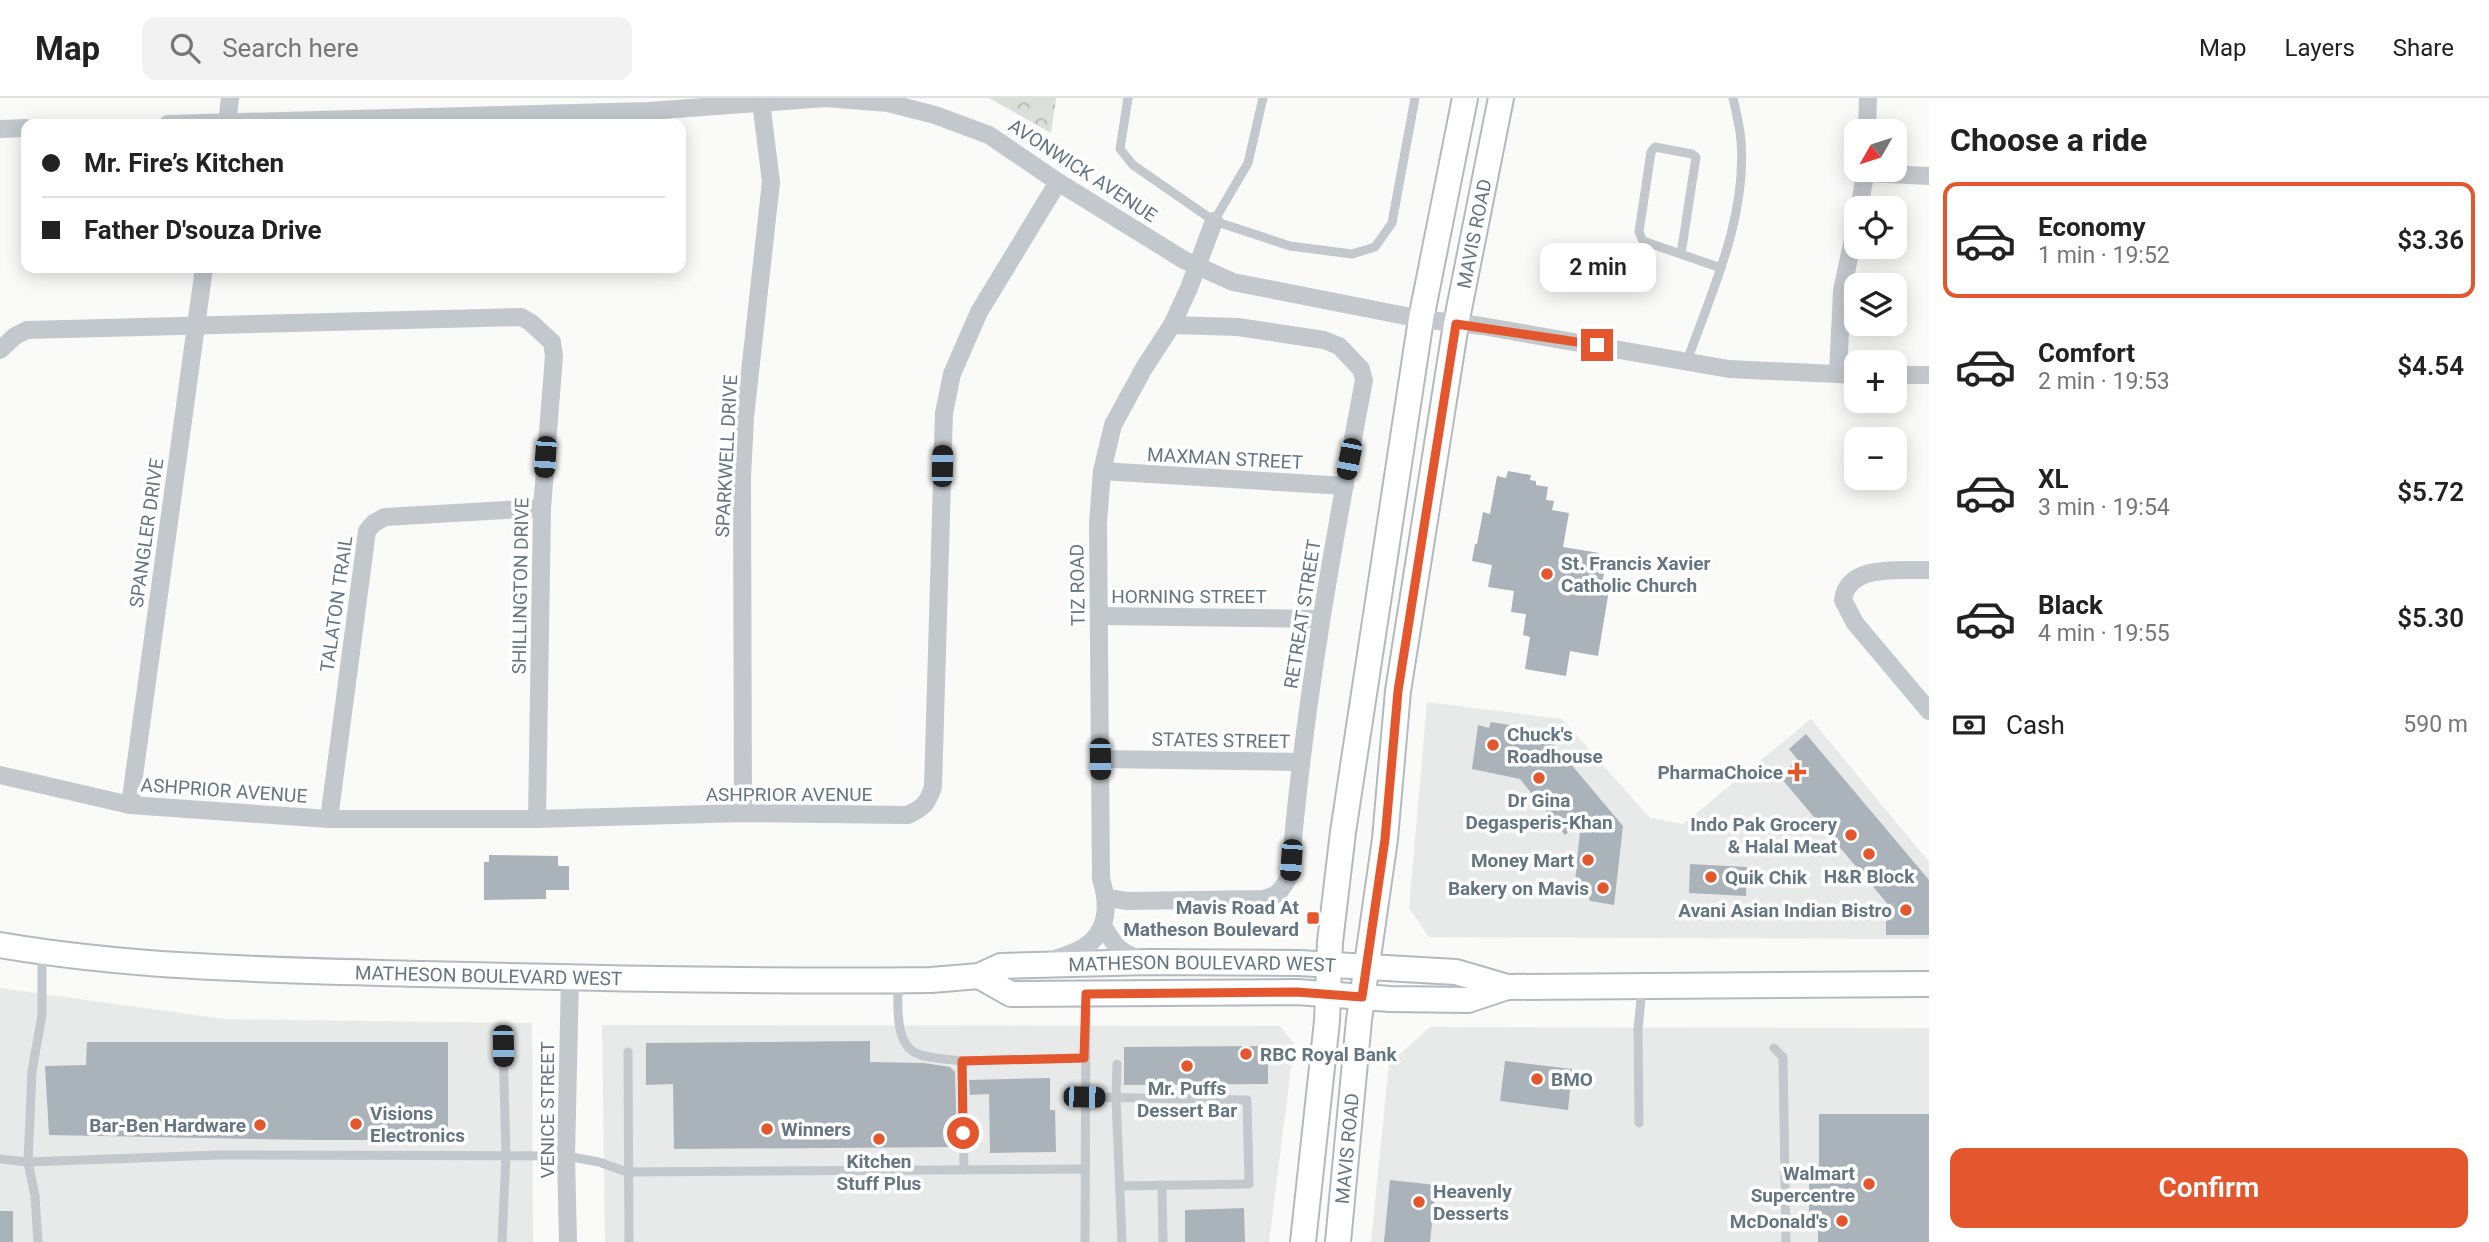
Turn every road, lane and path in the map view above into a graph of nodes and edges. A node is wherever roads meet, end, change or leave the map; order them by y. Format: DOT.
graph roads {
  1 [pos="230,98"];
  2 [pos="438,98"];
  3 [pos="1128,98"];
  4 [pos="1263,98"];
  5 [pos="1415,98"];
  6 [pos="1465,98"];
  7 [pos="1501,98"];
  8 [pos="1733,98"];
  9 [pos="1868,98"];
  10 [pos="761,102"];
  11 [pos="437,117"];
  12 [pos="228,119"];
  13 [pos="367,119"];
  14 [pos="1867,119"];
  15 [pos="21,128"];
  16 [pos="0,129"];
  17 [pos="1908,175"];
  18 [pos="1929,176"];
  19 [pos="1058,182"];
  20 [pos="1214,221"];
  21 [pos="1681,254"];
  22 [pos="1849,259"];
  23 [pos="1196,265"];
  24 [pos="1721,268"];
  25 [pos="203,273"];
  26 [pos="1421,319"];
  27 [pos="195,324"];
  28 [pos="1456,324"];
  29 [pos="1172,325"];
  30 [pos="0,350"];
  31 [pos="1687,361"];
  32 [pos="1838,374"];
  33 [pos="1844,374"];
  34 [pos="1907,375"];
  35 [pos="1929,375"];
  36 [pos="1102,471"];
  37 [pos="1345,486"];
  38 [pos="542,508"];
  39 [pos="1929,570"];
  40 [pos="1099,616"];
  41 [pos="1320,619"];
  42 [pos="1929,711"];
  43 [pos="1100,759"];
  44 [pos="1300,762"];
  45 [pos="0,775"];
  46 [pos="130,805"];
  47 [pos="743,813"];
  48 [pos="329,819"];
  49 [pos="537,819"];
  50 [pos="1108,898"];
  51 [pos="1103,926"];
  52 [pos="0,945"];
  53 [pos="42,952"];
  54 [pos="1149,962"];
  55 [pos="1329,965"];
  56 [pos="1039,966"];
  57 [pos="1367,967"];
  58 [pos="979,976"];
  59 [pos="570,978"];
  60 [pos="898,981"];
  61 [pos="1929,984"];
  62 [pos="1642,986"];
  63 [pos="1507,987"];
  64 [pos="1086,994"];
  65 [pos="1328,994"];
  66 [pos="1362,997"];
  67 [pos="503,1046"];
  68 [pos="1774,1048"];
  69 [pos="628,1052"];
  70 [pos="1084,1058"];
  71 [pos="962,1061"];
  72 [pos="1117,1064"];
  73 [pos="1084,1097"];
  74 [pos="1116,1098"];
  75 [pos="1639,1123"];
  76 [pos="506,1155"];
  77 [pos="566,1156"];
  78 [pos="0,1159"];
  79 [pos="28,1162"];
  80 [pos="1084,1169"];
  81 [pos="964,1170"];
  82 [pos="627,1172"];
  83 [pos="1163,1185"];
  84 [pos="1120,1186"];
  85 [pos="38,1242"];
  86 [pos="502,1242"];
  87 [pos="568,1242"];
  88 [pos="629,1242"];
  89 [pos="1084,1242"];
  90 [pos="1122,1242"];
  91 [pos="1163,1242"];
  92 [pos="1303,1242"];
  93 [pos="1338,1242"];
  94 [pos="1786,1242"];
  1 -- 12 [label="street"];
  2 -- 11 [label="street"];
  3 -- 20 [label="lane"];
  4 -- 20 [label="lane"];
  5 -- 20 [label="lane"];
  6 -- 26 [label="street, MAVIS ROAD"];
  7 -- 28 [label="street, MAVIS ROAD"];
  8 -- 24 [label="lane"];
  9 -- 14 [label="street"];
  10 -- 11 [label="street, AVONWICK AVENUE"];
  10 -- 19 [label="street, AVONWICK AVENUE"];
  10 -- 47 [label="street, SPARKWELL DRIVE"];
  11 -- 13 [label="street, AVONWICK AVENUE"];
  15 -- 16 [label="street"];
  17 -- 18 [label="street"];
  19 -- 23 [label="street, AVONWICK AVENUE"];
  19 -- 47 [label="street, ASHPRIOR AVENUE"];
  20 -- 23 [label="street, TIZ ROAD"];
  21 -- 21 [label="lane"];
  21 -- 24 [label="lane"];
  22 -- 32 [label="street"];
  23 -- 26 [label="street, AVONWICK AVENUE"];
  23 -- 29 [label="street, TIZ ROAD"];
  24 -- 31 [label="lane"];
  25 -- 27 [label="street, SPANGLER DRIVE"];
  26 -- 28 [label="street, AVONWICK AVENUE"];
  26 -- 55 [label="street, MAVIS ROAD"];
  27 -- 30 [label="street"];
  27 -- 38 [label="street, SHILLINGTON DRIVE"];
  27 -- 46 [label="street, SPANGLER DRIVE"];
  28 -- 31 [label="street, AVONWICK AVENUE"];
  28 -- 57 [label="street, MAVIS ROAD"];
  29 -- 36 [label="street, TIZ ROAD"];
  29 -- 37 [label="street, RETREAT STREET"];
  31 -- 32 [label="street, AVONWICK AVENUE"];
  32 -- 33 [label="street, AVONWICK AVENUE"];
  34 -- 35 [label="street"];
  36 -- 37 [label="street, MAXMAN STREET"];
  36 -- 40 [label="street, TIZ ROAD"];
  37 -- 41 [label="street, RETREAT STREET"];
  38 -- 48 [label="street, TALATON TRAIL"];
  38 -- 49 [label="street, SHILLINGTON DRIVE"];
  39 -- 42 [label="street"];
  40 -- 41 [label="street, HORNING STREET"];
  40 -- 43 [label="street, TIZ ROAD"];
  41 -- 44 [label="street, RETREAT STREET"];
  43 -- 44 [label="street, STATES STREET"];
  43 -- 50 [label="street, TIZ ROAD"];
  44 -- 50 [label="street, RETREAT STREET"];
  45 -- 46 [label="street, ASHPRIOR AVENUE"];
  46 -- 48 [label="street, ASHPRIOR AVENUE"];
  47 -- 49 [label="street, ASHPRIOR AVENUE"];
  48 -- 49 [label="street, ASHPRIOR AVENUE"];
  50 -- 51 [label="street, TIZ ROAD"];
  51 -- 54 [label="street"];
  51 -- 56 [label="street"];
  52 -- 53 [label="street, MATHESON BOULEVARD WEST"];
  53 -- 59 [label="street, MATHESON BOULEVARD WEST"];
  53 -- 79 [label="lane"];
  54 -- 55 [label="street, MATHESON BOULEVARD WEST"];
  54 -- 56 [label="street, MATHESON BOULEVARD WEST"];
  55 -- 57 [label="street, MATHESON BOULEVARD WEST"];
  55 -- 65 [label="street, MAVIS ROAD"];
  56 -- 58 [label="street, MATHESON BOULEVARD WEST"];
  57 -- 63 [label="street, MATHESON BOULEVARD WEST"];
  57 -- 66 [label="street, MAVIS ROAD"];
  58 -- 60 [label="street, MATHESON BOULEVARD WEST"];
  58 -- 64 [label="street, MATHESON BOULEVARD WEST"];
  59 -- 60 [label="street, MATHESON BOULEVARD WEST"];
  59 -- 77 [label="street, VENICE STREET"];
  60 -- 71 [label="lane"];
  61 -- 62 [label="street, MATHESON BOULEVARD WEST"];
  62 -- 63 [label="street, MATHESON BOULEVARD WEST"];
  62 -- 75 [label="lane"];
  63 -- 66 [label="street, MATHESON BOULEVARD WEST"];
  64 -- 65 [label="street, MATHESON BOULEVARD WEST"];
  64 -- 70 [label="lane"];
  65 -- 66 [label="street, MATHESON BOULEVARD WEST"];
  65 -- 92 [label="street, MAVIS ROAD"];
  66 -- 93 [label="street, MAVIS ROAD"];
  67 -- 76 [label="lane"];
  68 -- 94 [label="lane"];
  69 -- 82 [label="lane"];
  70 -- 71 [label="lane"];
  70 -- 73 [label="lane"];
  71 -- 81 [label="lane"];
  72 -- 74 [label="lane"];
  73 -- 74 [label="lane"];
  73 -- 80 [label="lane"];
  74 -- 83 [label="lane"];
  74 -- 84 [label="lane"];
  76 -- 77 [label="lane"];
  76 -- 79 [label="lane"];
  76 -- 86 [label="lane"];
  77 -- 82 [label="lane"];
  77 -- 87 [label="street, VENICE STREET"];
  78 -- 79 [label="lane"];
  79 -- 85 [label="lane"];
  80 -- 81 [label="lane"];
  80 -- 89 [label="lane"];
  81 -- 82 [label="lane"];
  82 -- 88 [label="lane"];
  83 -- 84 [label="lane"];
  83 -- 91 [label="lane"];
  84 -- 90 [label="lane"];
}
